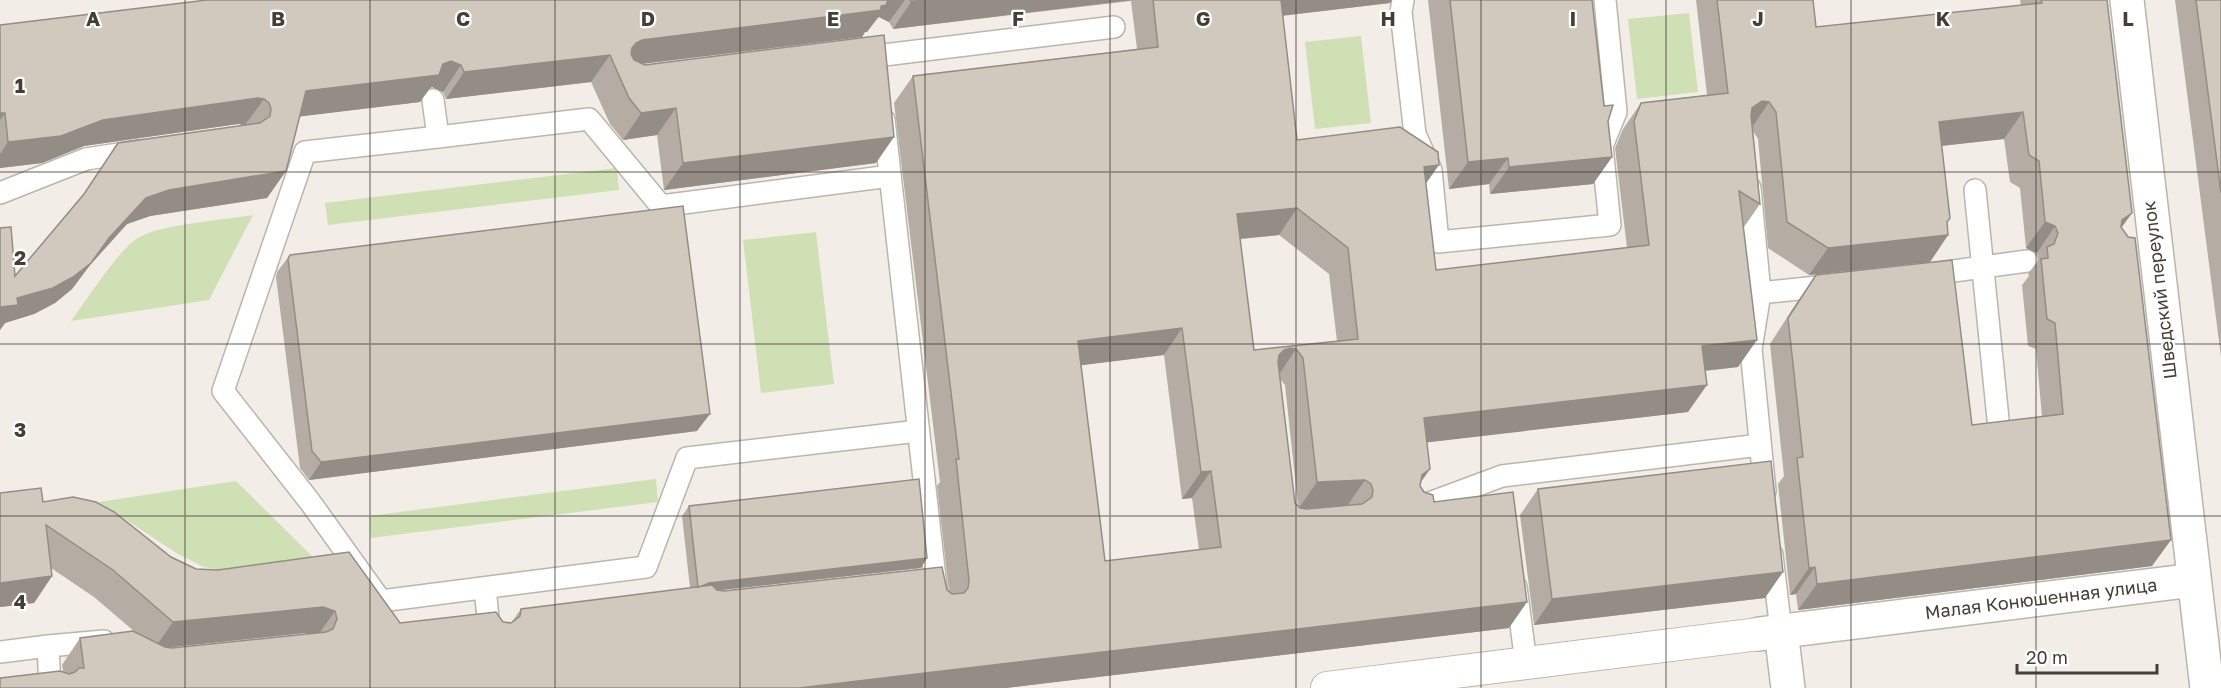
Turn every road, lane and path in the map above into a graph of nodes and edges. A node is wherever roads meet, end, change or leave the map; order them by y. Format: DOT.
graph roads {
  1 [pos="1403,0"];
  2 [pos="1605,0"];
  3 [pos="2127,0"];
  4 [pos="1114,27"];
  5 [pos="881,77"];
  6 [pos="881,99"];
  7 [pos="434,100"];
  8 [pos="438,138"];
  9 [pos="157,149"];
  10 [pos="1747,163"];
  11 [pos="890,176"];
  12 [pos="1975,190"];
  13 [pos="0,193"];
  14 [pos="2027,261"];
  15 [pos="1982,266"];
  16 [pos="1900,278"];
  17 [pos="1855,283"];
  18 [pos="1760,293"];
  19 [pos="1998,419"];
  20 [pos="918,431"];
  21 [pos="1760,445"];
  22 [pos="1413,509"];
  23 [pos="1768,515"];
  24 [pos="1770,538"];
  25 [pos="1514,572"];
  26 [pos="2194,580"];
  27 [pos="485,588"];
  28 [pos="938,609"];
  29 [pos="1770,633"];
  30 [pos="490,637"];
  31 [pos="48,646"];
  32 [pos="125,649"];
  33 [pos="0,652"];
  34 [pos="1526,663"];
  35 [pos="1381,685"];
  36 [pos="50,688"];
  37 [pos="1327,688"];
  38 [pos="1788,688"];
  39 [pos="2207,688"];
  1 -- 2 [label="lane"];
  3 -- 26 [label="street, Шведский переулок"];
  4 -- 5 [label="lane"];
  6 -- 11 [label="lane"];
  7 -- 8 [label="lane"];
  8 -- 11 [label="lane"];
  8 -- 27 [label="lane"];
  9 -- 13 [label="lane"];
  10 -- 18 [label="lane"];
  11 -- 20 [label="lane"];
  12 -- 15 [label="lane"];
  14 -- 15 [label="lane"];
  15 -- 16 [label="lane"];
  15 -- 19 [label="lane"];
  17 -- 18 [label="lane"];
  18 -- 21 [label="lane"];
  20 -- 27 [label="lane"];
  20 -- 28 [label="lane"];
  21 -- 22 [label="lane"];
  21 -- 23 [label="lane"];
  24 -- 29 [label="lane"];
  25 -- 34 [label="lane"];
  26 -- 29 [label="street, Малая Конюшенная улица"];
  26 -- 39 [label="street"];
  27 -- 30 [label="lane"];
  29 -- 34 [label="street, Малая Конюшенная улица"];
  29 -- 38 [label="street"];
  31 -- 32 [label="lane"];
  31 -- 33 [label="lane"];
  31 -- 36 [label="lane"];
  34 -- 35 [label="street, Малая Конюшенная улица"];
  35 -- 37 [label="street, Малая Конюшенная улица"];
}
